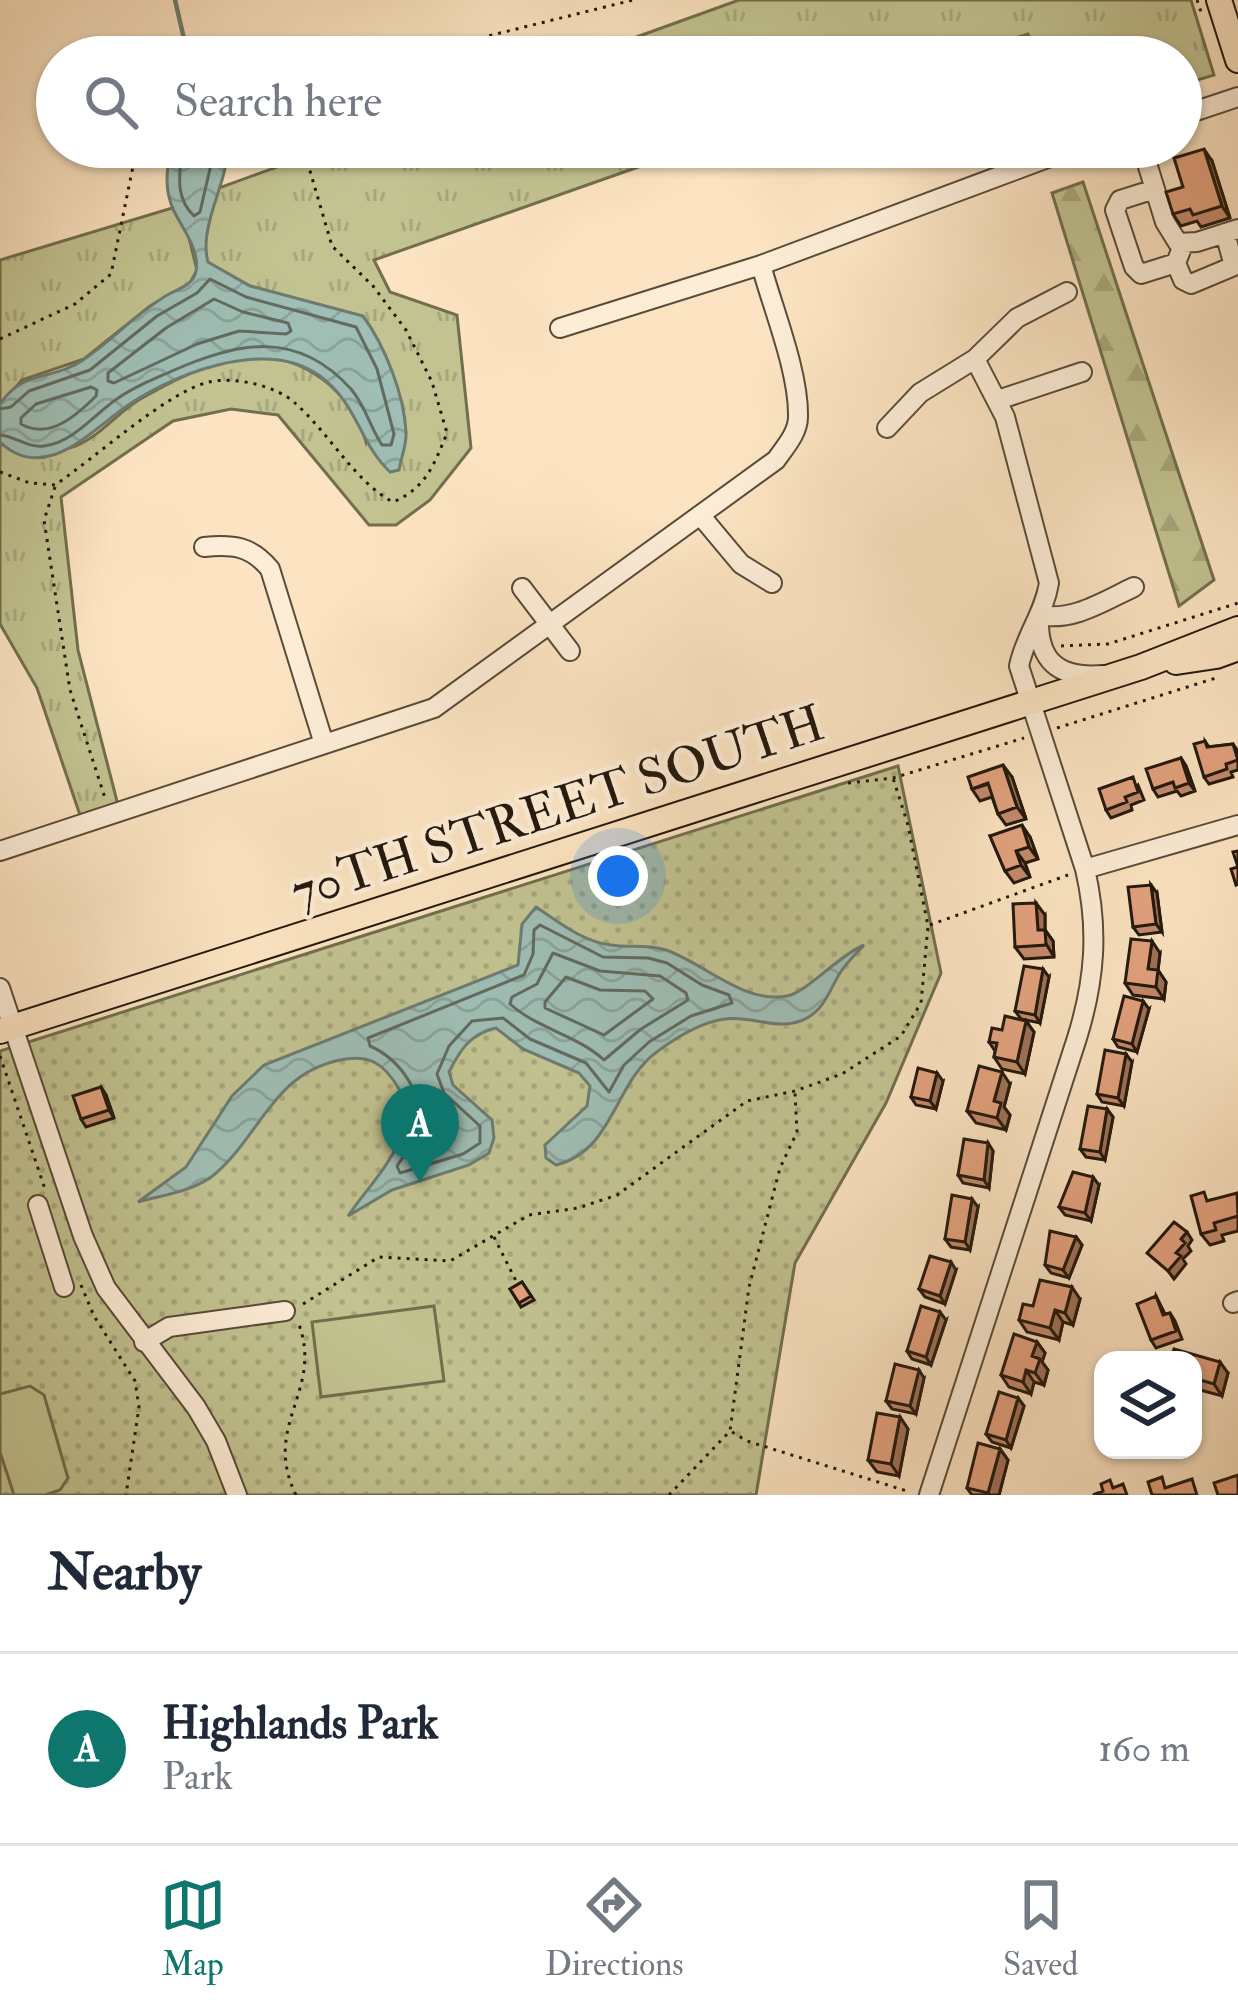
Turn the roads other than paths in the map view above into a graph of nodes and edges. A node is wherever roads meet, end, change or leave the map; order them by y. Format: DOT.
graph roads {
  1 [pos="1219,0"];
  2 [pos="1238,60"];
  3 [pos="1238,97"];
  4 [pos="1202,109"];
  5 [pos="1021,168"];
  6 [pos="1148,168"];
  7 [pos="1155,189"];
  8 [pos="1232,231"];
  9 [pos="1179,254"];
  10 [pos="761,265"];
  11 [pos="1067,292"];
  12 [pos="560,328"];
  13 [pos="974,359"];
  14 [pos="1082,372"];
  15 [pos="998,400"];
  16 [pos="887,428"];
  17 [pos="700,515"];
  18 [pos="204,547"];
  19 [pos="772,583"];
  20 [pos="1134,587"];
  21 [pos="522,588"];
  22 [pos="1040,615"];
  23 [pos="551,625"];
  24 [pos="1238,629"];
  25 [pos="1238,648"];
  26 [pos="570,651"];
  27 [pos="1131,670"];
  28 [pos="1028,703"];
  29 [pos="324,744"];
  30 [pos="1238,824"];
  31 [pos="0,850"];
  32 [pos="1085,869"];
  33 [pos="0,988"];
  34 [pos="7,1029"];
  35 [pos="44,1205"];
  36 [pos="83,1236"];
  37 [pos="51,1246"];
  38 [pos="71,1283"];
  39 [pos="289,1310"];
  40 [pos="144,1342"];
  41 [pos="237,1495"];
  42 [pos="929,1495"];
  1 -- 2 [label="main road"];
  3 -- 4 [label="street"];
  5 -- 10 [label="street"];
  6 -- 7 [label="street"];
  7 -- 9 [label="street"];
  7 -- 9 [label="street"];
  8 -- 9 [label="street"];
  8 -- 9 [label="street"];
  10 -- 12 [label="street"];
  10 -- 17 [label="street"];
  11 -- 13 [label="street"];
  13 -- 15 [label="street"];
  13 -- 16 [label="street"];
  14 -- 15 [label="street"];
  15 -- 22 [label="street"];
  17 -- 19 [label="street"];
  17 -- 23 [label="street"];
  18 -- 29 [label="street"];
  20 -- 22 [label="street"];
  21 -- 23 [label="street"];
  22 -- 27 [label="street"];
  22 -- 28 [label="street"];
  23 -- 26 [label="street"];
  23 -- 29 [label="street"];
  24 -- 27 [label="main road, 70TH STREET SOUTH"];
  25 -- 27 [label="main road, 70TH STREET SOUTH"];
  27 -- 28 [label="main road, 70TH STREET SOUTH"];
  28 -- 32 [label="street"];
  28 -- 34 [label="main road, 70TH STREET SOUTH"];
  29 -- 31 [label="street"];
  30 -- 32 [label="street"];
  32 -- 42 [label="street"];
  33 -- 34 [label="street"];
  34 -- 36 [label="street"];
  35 -- 37 [label="street"];
  36 -- 37 [label="street"];
  36 -- 40 [label="street"];
  37 -- 38 [label="street"];
  39 -- 40 [label="street"];
  40 -- 41 [label="street"];
}
